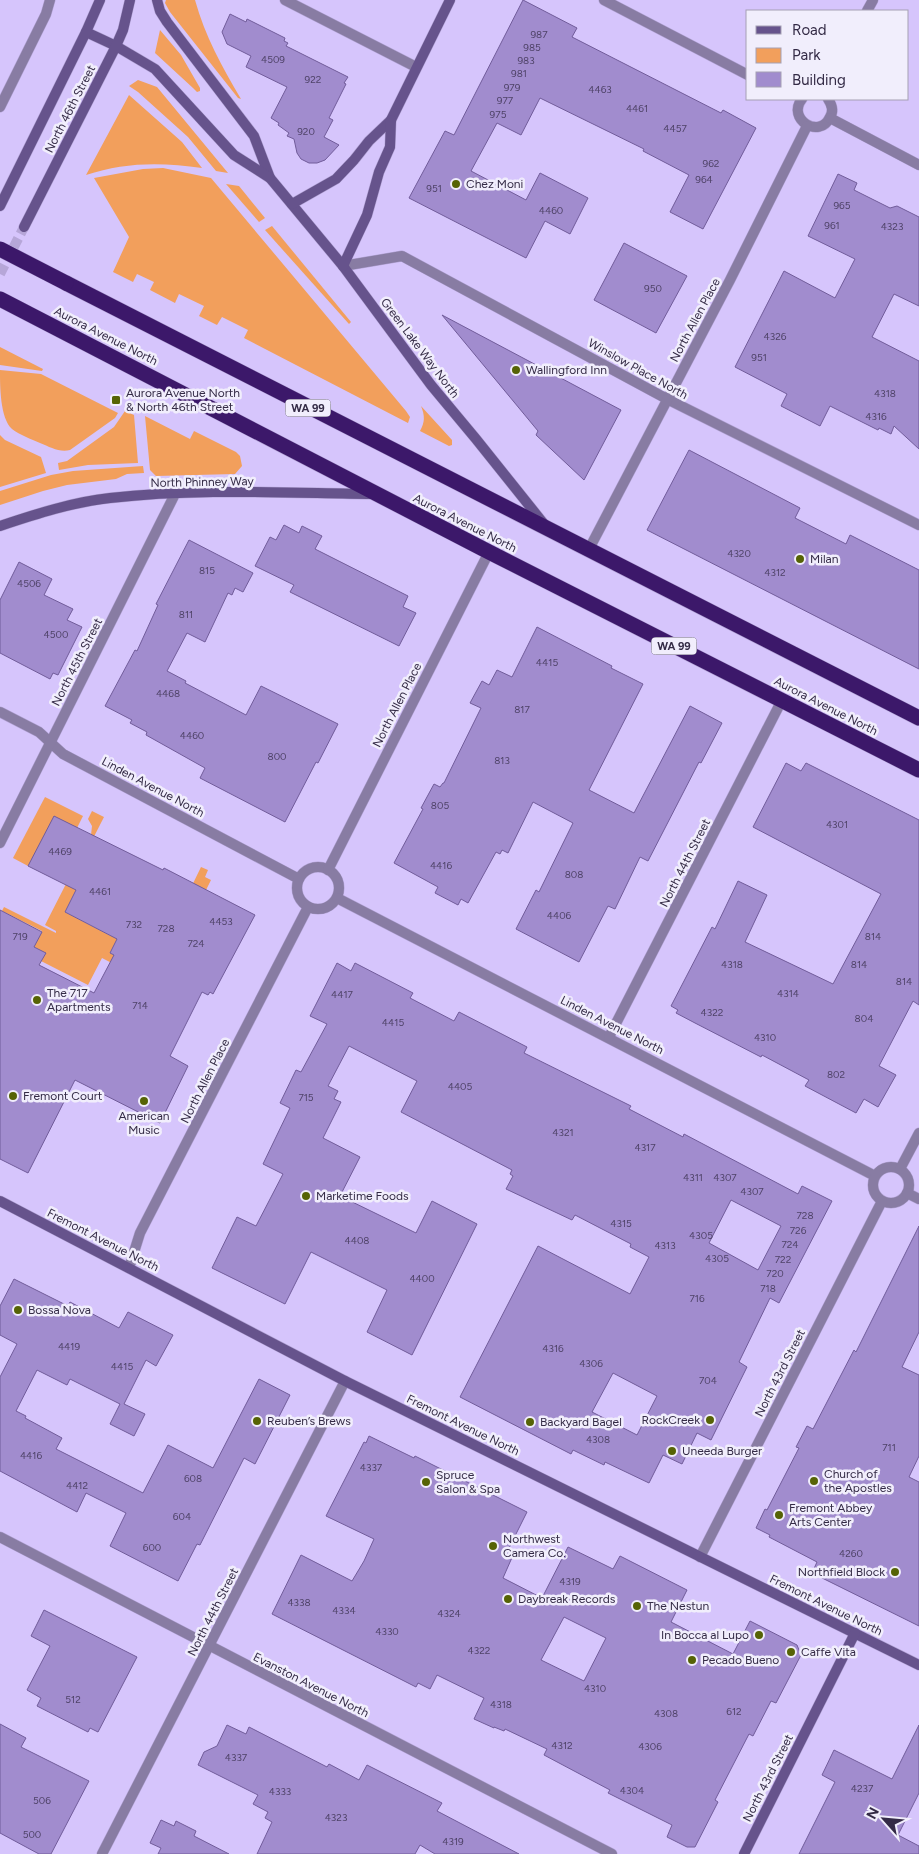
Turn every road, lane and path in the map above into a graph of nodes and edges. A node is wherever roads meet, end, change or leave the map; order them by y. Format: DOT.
graph roads {
  1 [pos="50,0"];
  2 [pos="94,0"];
  3 [pos="100,0"];
  4 [pos="130,0"];
  5 [pos="156,0"];
  6 [pos="285,0"];
  7 [pos="450,0"];
  8 [pos="604,0"];
  9 [pos="93,16"];
  10 [pos="86,32"];
  11 [pos="116,46"];
  12 [pos="416,67"];
  13 [pos="746,73"];
  14 [pos="799,100"];
  15 [pos="828,100"];
  16 [pos="0,107"];
  17 [pos="830,118"];
  18 [pos="390,120"];
  19 [pos="807,126"];
  20 [pos="919,164"];
  21 [pos="270,178"];
  22 [pos="292,204"];
  23 [pos="0,206"];
  24 [pos="24,227"];
  25 [pos="0,250"];
  26 [pos="343,266"];
  27 [pos="0,299"];
  28 [pos="667,399"];
  29 [pos="176,492"];
  30 [pos="379,494"];
  31 [pos="919,525"];
  32 [pos="0,526"];
  33 [pos="550,532"];
  34 [pos="588,550"];
  35 [pos="489,552"];
  36 [pos="782,700"];
  37 [pos="0,712"];
  38 [pos="919,718"];
  39 [pos="50,742"];
  40 [pos="919,770"];
  41 [pos="0,843"];
  42 [pos="328,870"];
  43 [pos="300,879"];
  44 [pos="337,898"];
  45 [pos="308,907"];
  46 [pos="609,1038"];
  47 [pos="919,1133"];
  48 [pos="900,1169"];
  49 [pos="875,1176"];
  50 [pos="907,1193"];
  51 [pos="919,1199"];
  52 [pos="0,1201"];
  53 [pos="882,1201"];
  54 [pos="129,1268"];
  55 [pos="345,1381"];
  56 [pos="0,1537"];
  57 [pos="700,1557"];
  58 [pos="855,1633"];
  59 [pos="209,1647"];
  60 [pos="919,1666"];
  61 [pos="102,1854"];
  62 [pos="612,1854"];
  63 [pos="744,1854"];
  1 -- 16 [label="street"];
  2 -- 9 [label="main road"];
  3 -- 9 [label="main road, North 46th Street"];
  4 -- 11 [label="main road, North 46th Street"];
  5 -- 21 [label="main road, Green Lake Way North"];
  6 -- 12 [label="street"];
  7 -- 12 [label="main road"];
  8 -- 13 [label="street"];
  9 -- 10 [label="main road, North 46th Street"];
  10 -- 11 [label="main road, Green Lake Way North"];
  10 -- 23 [label="main road, North 46th Street"];
  11 -- 21 [label="main road, Green Lake Way North"];
  11 -- 24 [label="main road, North 46th Street"];
  12 -- 18 [label="main road"];
  14 -- 19 [label="street"];
  15 -- 17 [label="street"];
  17 -- 19 [label="street"];
  17 -- 20 [label="street"];
  18 -- 22 [label="main road"];
  18 -- 26 [label="main road"];
  19 -- 28 [label="street, North Allen Place"];
  21 -- 22 [label="main road, Green Lake Way North"];
  22 -- 26 [label="main road, Green Lake Way North"];
  25 -- 33 [label="highway, WA 99, bridge"];
  26 -- 28 [label="street, Winslow Place North"];
  26 -- 33 [label="main road, Green Lake Way North"];
  27 -- 30 [label="highway, Aurora Avenue North / WA 99"];
  28 -- 31 [label="street, Winslow Place North"];
  28 -- 34 [label="street, North Allen Place"];
  29 -- 30 [label="main road, North Phinney Way"];
  29 -- 32 [label="main road, North Phinney Way"];
  29 -- 39 [label="street, North 45th Street"];
  30 -- 35 [label="highway, Aurora Avenue North / WA 99"];
  33 -- 34 [label="highway, WA 99"];
  34 -- 38 [label="highway, WA 99"];
  35 -- 36 [label="highway, Aurora Avenue North / WA 99"];
  35 -- 42 [label="street, North Allen Place"];
  36 -- 40 [label="highway, Aurora Avenue North / WA 99"];
  36 -- 46 [label="street, North 44th Street"];
  37 -- 39 [label="street, Linden Avenue North"];
  39 -- 41 [label="street, North 45th Street"];
  39 -- 43 [label="street, Linden Avenue North"];
  42 -- 43 [label="street"];
  42 -- 44 [label="street"];
  43 -- 45 [label="street"];
  44 -- 45 [label="street"];
  44 -- 46 [label="street, Linden Avenue North"];
  45 -- 54 [label="street, North Allen Place"];
  46 -- 49 [label="street, Linden Avenue North"];
  47 -- 48 [label="street"];
  48 -- 49 [label="street"];
  48 -- 50 [label="street"];
  49 -- 53 [label="street"];
  50 -- 51 [label="street"];
  50 -- 53 [label="street"];
  52 -- 54 [label="main road, Fremont Avenue North"];
  53 -- 57 [label="street, North 43rd Street"];
  54 -- 55 [label="main road, Fremont Avenue North"];
  55 -- 57 [label="main road, Fremont Avenue North"];
  55 -- 59 [label="street, North 44th Street"];
  56 -- 59 [label="street, Evanston Avenue North"];
  57 -- 58 [label="main road, Fremont Avenue North"];
  58 -- 60 [label="main road, Fremont Avenue North"];
  58 -- 63 [label="main road, North 43rd Street"];
  59 -- 61 [label="street, North 44th Street"];
  59 -- 62 [label="street, Evanston Avenue North"];
}
